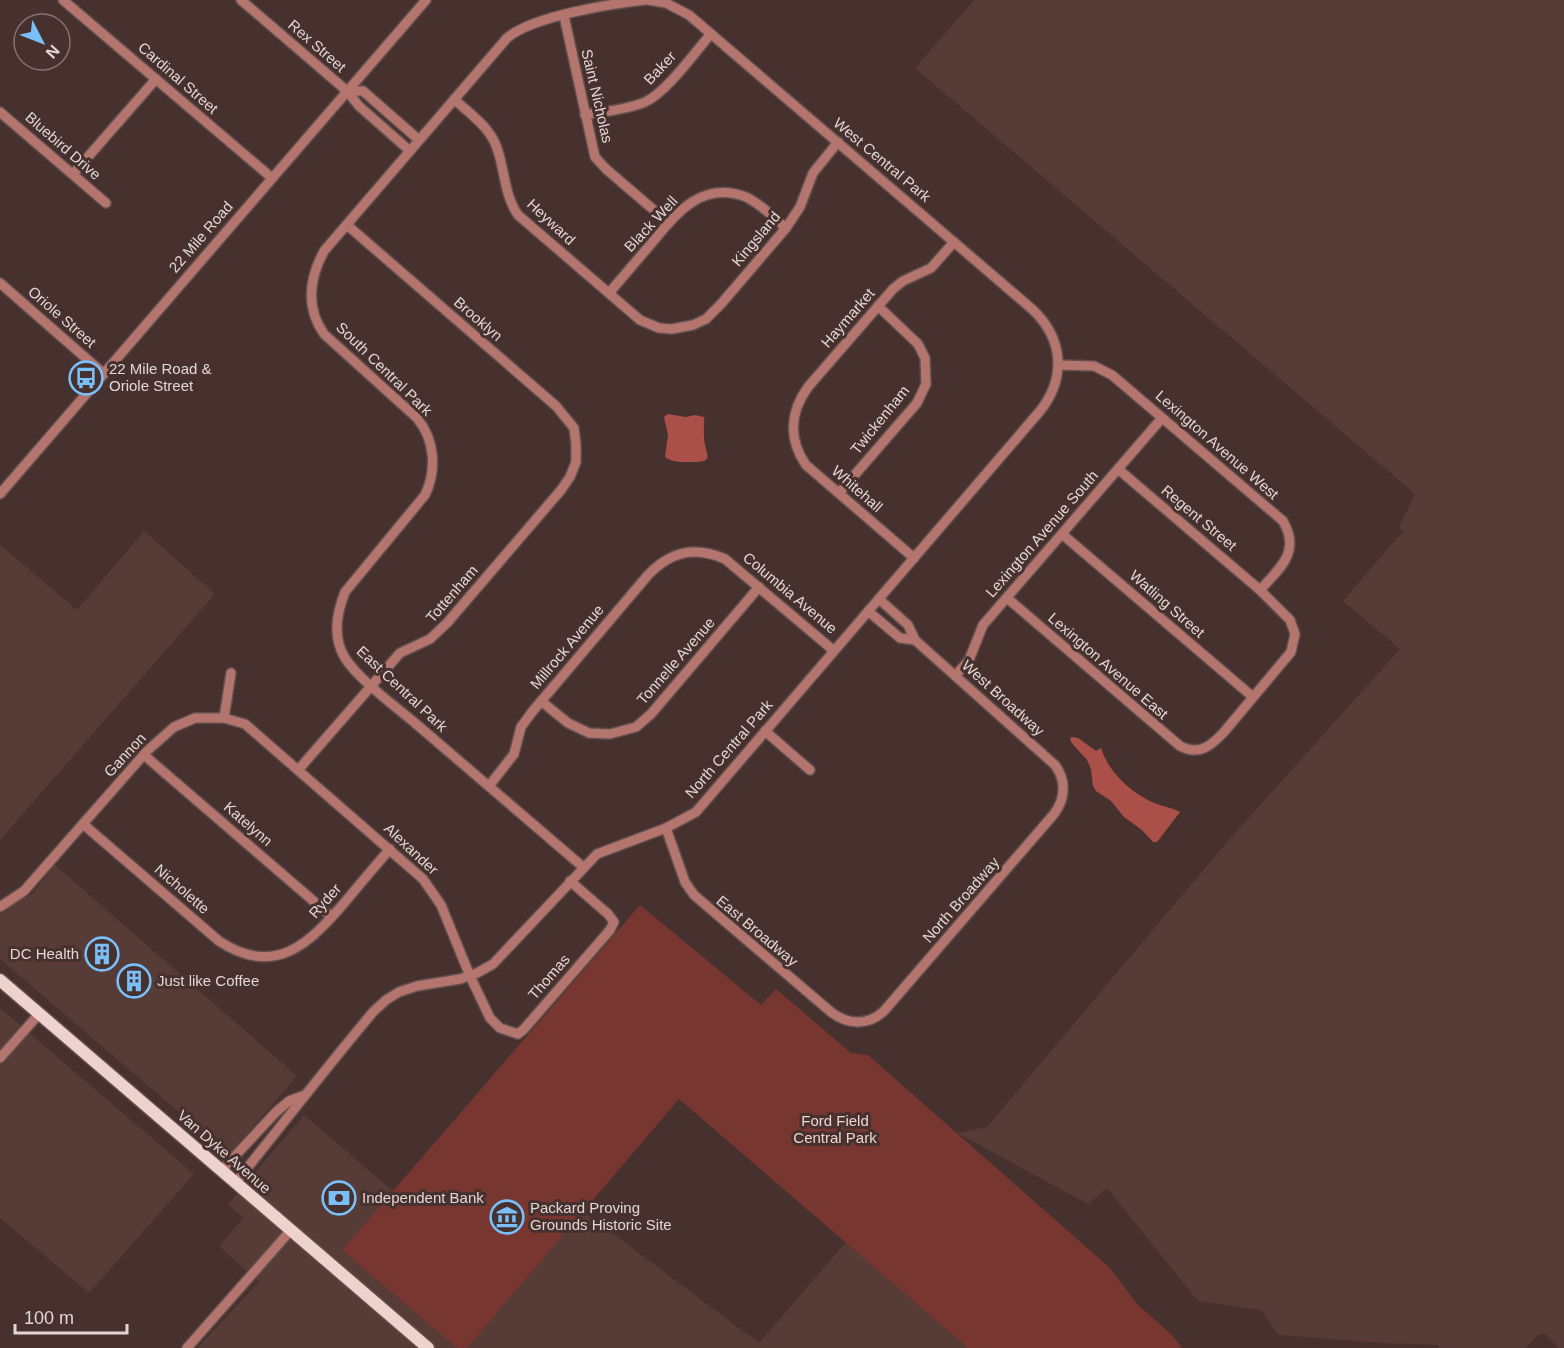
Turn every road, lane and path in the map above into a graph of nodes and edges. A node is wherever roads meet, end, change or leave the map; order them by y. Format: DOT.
graph roads {
  1 [pos="63,0"];
  2 [pos="241,0"];
  3 [pos="426,0"];
  4 [pos="646,0"];
  5 [pos="564,16"];
  6 [pos="711,34"];
  7 [pos="156,79"];
  8 [pos="347,91"];
  9 [pos="454,99"];
  10 [pos="0,112"];
  11 [pos="585,115"];
  12 [pos="419,140"];
  13 [pos="838,142"];
  14 [pos="410,151"];
  15 [pos="73,174"];
  16 [pos="272,178"];
  17 [pos="106,203"];
  18 [pos="669,223"];
  19 [pos="347,225"];
  20 [pos="786,228"];
  21 [pos="954,242"];
  22 [pos="0,283"];
  23 [pos="609,293"];
  24 [pos="878,306"];
  25 [pos="672,328"];
  26 [pos="1058,365"];
  27 [pos="104,374"];
  28 [pos="1057,375"];
  29 [pos="1162,418"];
  30 [pos="793,435"];
  31 [pos="576,444"];
  32 [pos="433,465"];
  33 [pos="1118,469"];
  34 [pos="840,493"];
  35 [pos="0,495"];
  36 [pos="1062,534"];
  37 [pos="693,551"];
  38 [pos="914,558"];
  39 [pos="759,587"];
  40 [pos="1260,591"];
  41 [pos="1007,598"];
  42 [pos="879,599"];
  43 [pos="868,611"];
  44 [pos="894,613"];
  45 [pos="885,624"];
  46 [pos="915,640"];
  47 [pos="833,650"];
  48 [pos="231,673"];
  49 [pos="956,675"];
  50 [pos="372,685"];
  51 [pos="1253,697"];
  52 [pos="541,701"];
  53 [pos="224,718"];
  54 [pos="765,731"];
  55 [pos="144,755"];
  56 [pos="299,769"];
  57 [pos="810,770"];
  58 [pos="1063,784"];
  59 [pos="489,786"];
  60 [pos="83,824"];
  61 [pos="666,828"];
  62 [pos="390,849"];
  63 [pos="583,867"];
  64 [pos="570,881"];
  65 [pos="0,907"];
  66 [pos="332,917"];
  67 [pos="270,956"];
  68 [pos="470,976"];
  69 [pos="0,980"];
  70 [pos="39,1014"];
  71 [pos="864,1022"];
  72 [pos="0,1058"];
  73 [pos="302,1096"];
  74 [pos="222,1170"];
  75 [pos="236,1182"];
  76 [pos="291,1230"];
  77 [pos="187,1348"];
  78 [pos="428,1348"];
  1 -- 7 [label="street, Cardinal Street"];
  2 -- 8 [label="street, Rex Street"];
  3 -- 8 [label="street, 22 Mile Road"];
  4 -- 5 [label="street, South Central Park"];
  4 -- 6 [label="street, West Central Park"];
  5 -- 9 [label="street, South Central Park"];
  5 -- 11 [label="street, Saint Nicholas"];
  6 -- 11 [label="street, Baker"];
  6 -- 13 [label="street, West Central Park"];
  7 -- 15 [label="street"];
  7 -- 16 [label="street, Cardinal Street"];
  8 -- 12 [label="street"];
  8 -- 14 [label="street"];
  8 -- 16 [label="street, 22 Mile Road"];
  9 -- 12 [label="street, South Central Park"];
  9 -- 23 [label="street, Heyward"];
  10 -- 15 [label="street, Bluebird Drive"];
  11 -- 18 [label="street, Saint Nicholas"];
  12 -- 14 [label="street, South Central Park"];
  13 -- 20 [label="street, Kingsland"];
  13 -- 21 [label="street, West Central Park"];
  14 -- 19 [label="street, South Central Park"];
  15 -- 17 [label="street, Bluebird Drive"];
  16 -- 27 [label="street, 22 Mile Road"];
  18 -- 20 [label="street, Black Well"];
  18 -- 23 [label="street, Black Well"];
  19 -- 31 [label="street, Brooklyn"];
  19 -- 32 [label="street, South Central Park"];
  20 -- 25 [label="street, Kingsland"];
  21 -- 24 [label="street, Haymarket"];
  21 -- 26 [label="street, West Central Park"];
  22 -- 27 [label="street, Oriole Street"];
  23 -- 25 [label="street, Heyward"];
  24 -- 30 [label="street, Haymarket"];
  24 -- 34 [label="street, Twickenham"];
  26 -- 28 [label="street, West Central Park"];
  26 -- 29 [label="street, Lexington Avenue West"];
  27 -- 35 [label="street, 22 Mile Road"];
  28 -- 38 [label="street, North Central Park"];
  29 -- 33 [label="street, Lexington Avenue South"];
  29 -- 40 [label="street, Lexington Avenue West"];
  30 -- 34 [label="street, Whitehall"];
  31 -- 50 [label="street, Tottenham"];
  32 -- 50 [label="street, East Central Park"];
  33 -- 36 [label="street, Lexington Avenue South"];
  33 -- 40 [label="street, Regent Street"];
  34 -- 38 [label="street, Whitehall"];
  36 -- 41 [label="street, Lexington Avenue South"];
  36 -- 51 [label="street, Watling Street"];
  37 -- 39 [label="street, Columbia Avenue"];
  37 -- 52 [label="street, Millrock Avenue"];
  38 -- 42 [label="street, North Central Park"];
  39 -- 47 [label="street, Columbia Avenue"];
  39 -- 52 [label="street, Tonnelle Avenue"];
  40 -- 51 [label="street, Regent Street"];
  41 -- 49 [label="street, Lexington Avenue South"];
  41 -- 51 [label="street, Lexington Avenue East"];
  42 -- 43 [label="street, North Central Park"];
  42 -- 44 [label="street, West Broadway"];
  43 -- 45 [label="street, West Broadway"];
  43 -- 47 [label="street, North Central Park"];
  44 -- 45 [label="street"];
  44 -- 46 [label="street, West Broadway"];
  45 -- 46 [label="street, West Broadway"];
  46 -- 49 [label="street, West Broadway"];
  47 -- 54 [label="street, North Central Park"];
  48 -- 53 [label="street"];
  49 -- 58 [label="street, West Broadway"];
  50 -- 56 [label="street, Tottenham"];
  50 -- 59 [label="street, East Central Park"];
  52 -- 59 [label="street, Millrock Avenue"];
  53 -- 55 [label="street, Gannon"];
  53 -- 56 [label="street, Gannon"];
  54 -- 57 [label="street"];
  54 -- 61 [label="street, North Central Park"];
  55 -- 60 [label="street, Gannon"];
  55 -- 66 [label="street, Katelynn"];
  56 -- 62 [label="street, Alexander"];
  58 -- 71 [label="street, North Broadway"];
  59 -- 63 [label="street, East Central Park"];
  60 -- 65 [label="street, Gannon"];
  60 -- 67 [label="street, Nicholette"];
  61 -- 63 [label="street, North Central Park"];
  61 -- 71 [label="street, East Broadway"];
  62 -- 66 [label="street, Ryder"];
  62 -- 68 [label="street, Alexander"];
  63 -- 64 [label="street, North Central Park"];
  64 -- 68 [label="street, North Central Park"];
  64 -- 68 [label="street, Thomas"];
  66 -- 67 [label="street, Ryder"];
  68 -- 73 [label="street, North Central Park"];
  69 -- 70 [label="main road, Van Dyke Avenue"];
  70 -- 72 [label="street"];
  70 -- 74 [label="main road, Van Dyke Avenue"];
  73 -- 74 [label="street, North Central Park"];
  73 -- 75 [label="street, North Central Park"];
  74 -- 75 [label="main road, Van Dyke Avenue"];
  75 -- 76 [label="main road, Van Dyke Avenue"];
  76 -- 77 [label="street"];
  76 -- 78 [label="main road, Van Dyke Avenue"];
}
